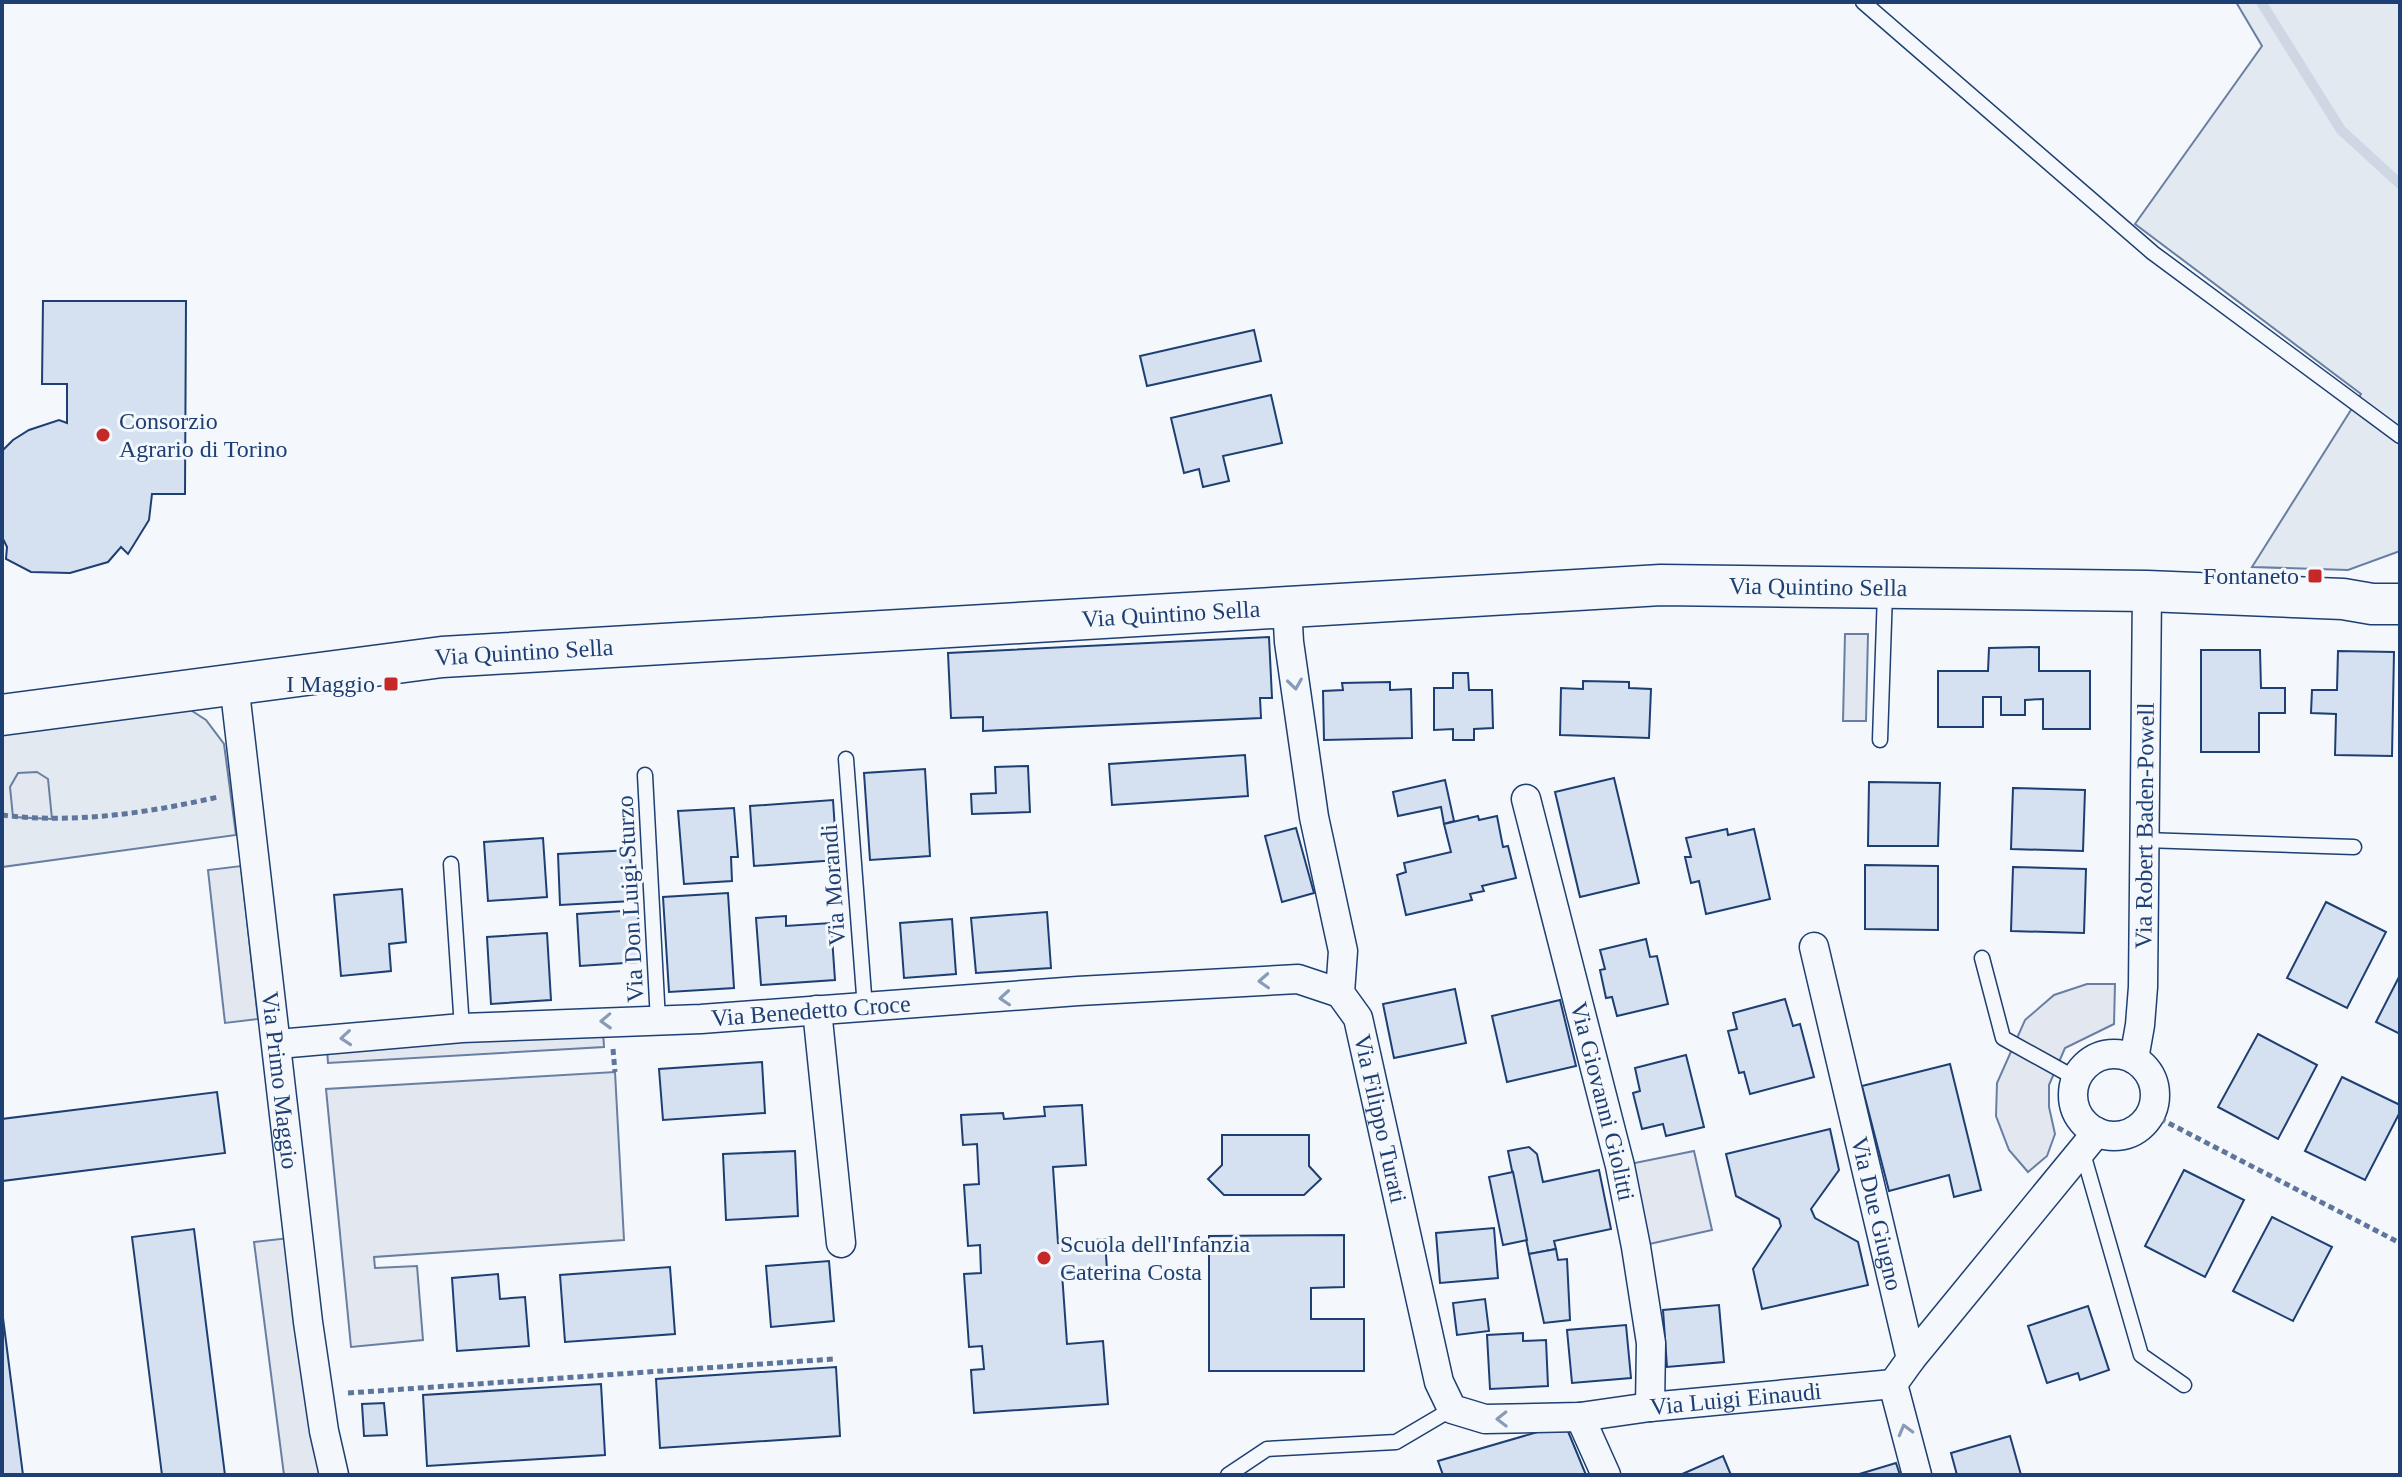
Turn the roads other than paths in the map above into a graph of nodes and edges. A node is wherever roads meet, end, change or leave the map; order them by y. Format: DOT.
graph roads {
  1 [pos="1863,2"];
  2 [pos="2400,436"];
  3 [pos="2400,579"];
  4 [pos="1885,587"];
  5 [pos="2147,591"];
  6 [pos="2343,599"];
  7 [pos="2400,604"];
  8 [pos="1287,606"];
  9 [pos="234,683"];
  10 [pos="2,715"];
  11 [pos="1880,740"];
  12 [pos="846,759"];
  13 [pos="645,775"];
  14 [pos="1526,799"];
  15 [pos="2144,840"];
  16 [pos="2354,847"];
  17 [pos="451,864"];
  18 [pos="1814,947"];
  19 [pos="1982,958"];
  20 [pos="1340,993"];
  21 [pos="865,1008"];
  22 [pos="817,1010"];
  23 [pos="658,1021"];
  24 [pos="462,1028"];
  25 [pos="278,1044"];
  26 [pos="2134,1059"];
  27 [pos="2077,1079"];
  28 [pos="2090,1141"];
  29 [pos="841,1243"];
  30 [pos="1911,1359"];
  31 [pos="1893,1384"];
  32 [pos="2184,1385"];
  33 [pos="1650,1407"];
  34 [pos="1452,1409"];
  35 [pos="1580,1417"];
  36 [pos="334,1475"];
  37 [pos="1228,1475"];
  38 [pos="1606,1475"];
  39 [pos="1917,1475"];
  1 -- 2 [label="lane"];
  3 -- 6 [label="street, Via Quintino Sella"];
  4 -- 5 [label="street, Via Quintino Sella"];
  4 -- 8 [label="street, Via Quintino Sella"];
  4 -- 11 [label="lane"];
  5 -- 6 [label="street, Via Quintino Sella"];
  5 -- 15 [label="street, Via Robert Baden-Powell"];
  6 -- 7 [label="street, Via Quintino Sella"];
  8 -- 9 [label="street, Via Quintino Sella"];
  8 -- 20 [label="street, one-way"];
  9 -- 10 [label="street, Via Quintino Sella"];
  9 -- 25 [label="street, Via Primo Maggio"];
  12 -- 21 [label="lane, Via Morandi"];
  13 -- 23 [label="lane, Via Don Luigi Sturzo"];
  14 -- 33 [label="street, Via Giovanni Giolitti"];
  15 -- 16 [label="lane"];
  15 -- 26 [label="street, Via Robert Baden-Powell"];
  17 -- 24 [label="lane"];
  18 -- 30 [label="street, Via Due Giugno"];
  19 -- 27 [label="lane"];
  20 -- 21 [label="street, Via Benedetto Croce, one-way"];
  20 -- 34 [label="street, Via Filippo Turati"];
  21 -- 22 [label="street, Via Benedetto Croce"];
  22 -- 23 [label="street, Via Benedetto Croce"];
  22 -- 29 [label="street"];
  23 -- 24 [label="street, Via Benedetto Croce, one-way"];
  24 -- 25 [label="street, Via Benedetto Croce, one-way"];
  25 -- 36 [label="street, Via Primo Maggio"];
  26 -- 27 [label="street"];
  26 -- 28 [label="street"];
  27 -- 28 [label="street"];
  28 -- 30 [label="street"];
  28 -- 32 [label="lane"];
  30 -- 31 [label="street"];
  31 -- 33 [label="street, Via Luigi Einaudi"];
  39 -- 31 [label="street, one-way"];
  33 -- 35 [label="street, Via Luigi Einaudi"];
  35 -- 34 [label="street, one-way"];
  34 -- 37 [label="lane"];
  35 -- 38 [label="street"];
}
